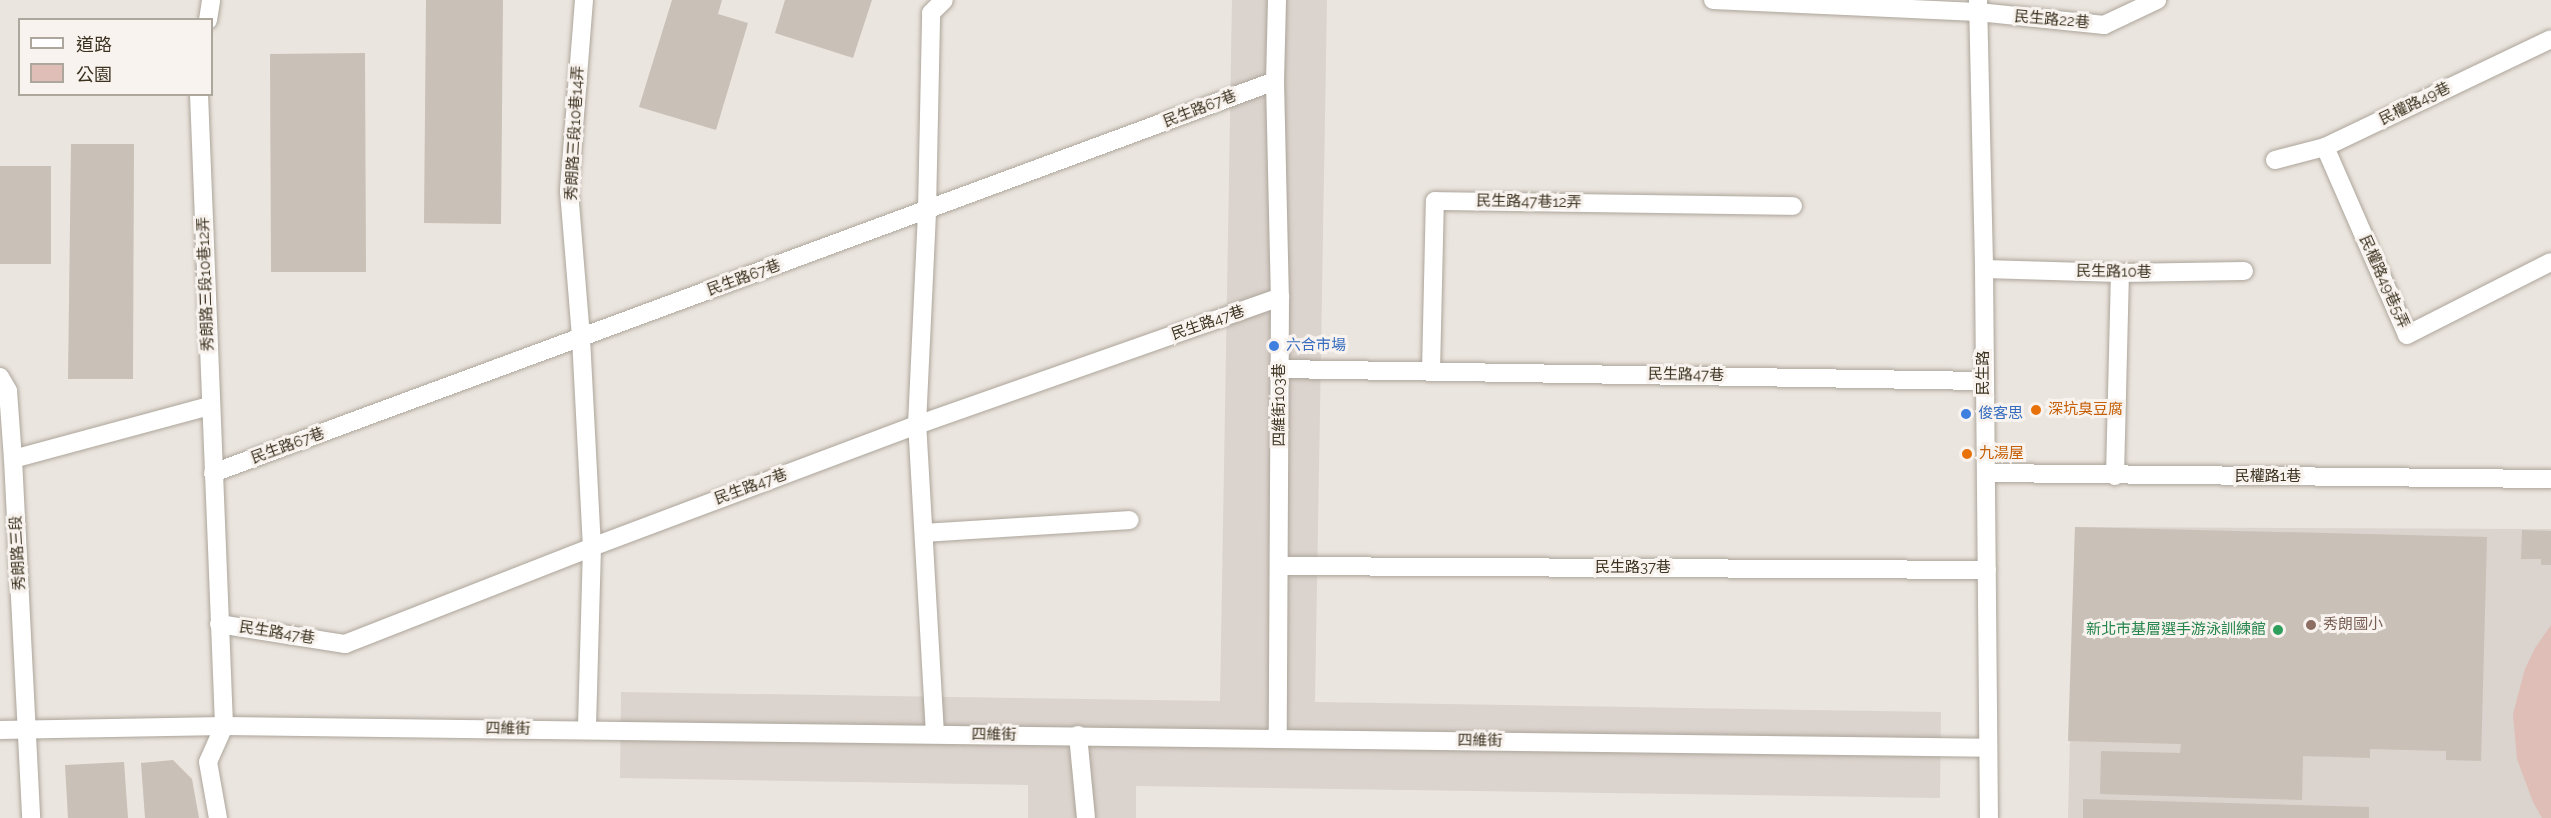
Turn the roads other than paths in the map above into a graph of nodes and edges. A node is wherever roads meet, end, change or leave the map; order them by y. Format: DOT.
graph roads {
  1 [pos="211,0"];
  2 [pos="584,0"];
  3 [pos="944,0"];
  4 [pos="1277,0"];
  5 [pos="1713,0"];
  6 [pos="2157,0"];
  7 [pos="1978,6"];
  8 [pos="208,18"];
  9 [pos="2551,39"];
  10 [pos="1275,81"];
  11 [pos="199,96"];
  12 [pos="2325,147"];
  13 [pos="2275,160"];
  14 [pos="1793,206"];
  15 [pos="927,211"];
  16 [pos="2551,262"];
  17 [pos="1984,269"];
  18 [pos="2244,272"];
  19 [pos="2120,273"];
  20 [pos="1280,297"];
  21 [pos="581,338"];
  22 [pos="1280,369"];
  23 [pos="1431,371"];
  24 [pos="0,377"];
  25 [pos="1984,381"];
  26 [pos="210,406"];
  27 [pos="917,425"];
  28 [pos="13,459"];
  29 [pos="213,473"];
  30 [pos="1986,473"];
  31 [pos="2115,476"];
  32 [pos="2551,479"];
  33 [pos="1130,520"];
  34 [pos="924,533"];
  35 [pos="592,547"];
  36 [pos="1279,566"];
  37 [pos="1987,570"];
  38 [pos="219,624"];
  39 [pos="224,726"];
  40 [pos="0,730"];
  41 [pos="27,730"];
  42 [pos="587,730"];
  43 [pos="935,734"];
  44 [pos="1078,735"];
  45 [pos="1278,738"];
  46 [pos="1988,748"];
  47 [pos="31,818"];
  48 [pos="218,818"];
  49 [pos="1086,818"];
  50 [pos="1989,818"];
  1 -- 8 [label="street"];
  2 -- 21 [label="street, 秀朗路三段10巷14弄"];
  3 -- 15 [label="street"];
  4 -- 10 [label="street, 四維街103巷"];
  5 -- 7 [label="street"];
  6 -- 7 [label="street, 民生路22巷"];
  7 -- 17 [label="street, 民生路"];
  9 -- 12 [label="street, 民權路49巷"];
  10 -- 15 [label="street, 民生路67巷"];
  10 -- 20 [label="street, 四維街103巷"];
  11 -- 26 [label="street, 秀朗路三段10巷12弄"];
  12 -- 13 [label="street, 民權路49巷"];
  12 -- 16 [label="street, 民權路49巷5弄"];
  14 -- 23 [label="street, 民生路47巷12弄"];
  15 -- 21 [label="street, 民生路67巷"];
  15 -- 27 [label="street"];
  17 -- 19 [label="street, 民生路10巷"];
  17 -- 25 [label="street, 民生路"];
  18 -- 19 [label="street, 民生路10巷"];
  19 -- 31 [label="street"];
  20 -- 22 [label="street, 四維街103巷"];
  20 -- 27 [label="street, 民生路47巷"];
  21 -- 29 [label="street, 民生路67巷"];
  21 -- 35 [label="street, 秀朗路三段10巷14弄"];
  22 -- 23 [label="street, 民生路47巷"];
  22 -- 36 [label="street, 四維街103巷"];
  23 -- 25 [label="street, 民生路47巷"];
  24 -- 28 [label="street, 秀朗路三段"];
  25 -- 30 [label="street, 民生路"];
  26 -- 28 [label="street"];
  26 -- 29 [label="street, 秀朗路三段10巷12弄"];
  27 -- 34 [label="street"];
  27 -- 35 [label="street, 民生路47巷"];
  28 -- 41 [label="street, 秀朗路三段"];
  29 -- 38 [label="street, 秀朗路三段10巷12弄"];
  30 -- 31 [label="street, 民權路1巷"];
  30 -- 37 [label="street, 民生路"];
  31 -- 32 [label="street, 民權路1巷"];
  33 -- 34 [label="street"];
  34 -- 43 [label="street"];
  35 -- 38 [label="street, 民生路47巷"];
  35 -- 42 [label="street, 秀朗路三段10巷14弄"];
  36 -- 37 [label="street, 民生路37巷"];
  36 -- 45 [label="street, 四維街103巷"];
  37 -- 46 [label="street, 民生路"];
  38 -- 39 [label="street, 秀朗路三段10巷12弄"];
  39 -- 41 [label="street, 四維街"];
  39 -- 42 [label="street, 四維街"];
  39 -- 48 [label="street"];
  40 -- 41 [label="street, 四維街"];
  41 -- 47 [label="street, 秀朗路三段"];
  42 -- 43 [label="street, 四維街"];
  43 -- 44 [label="street, 四維街"];
  44 -- 45 [label="street, 四維街"];
  44 -- 49 [label="street"];
  45 -- 46 [label="street, 四維街"];
  46 -- 50 [label="street, 民生路"];
}
